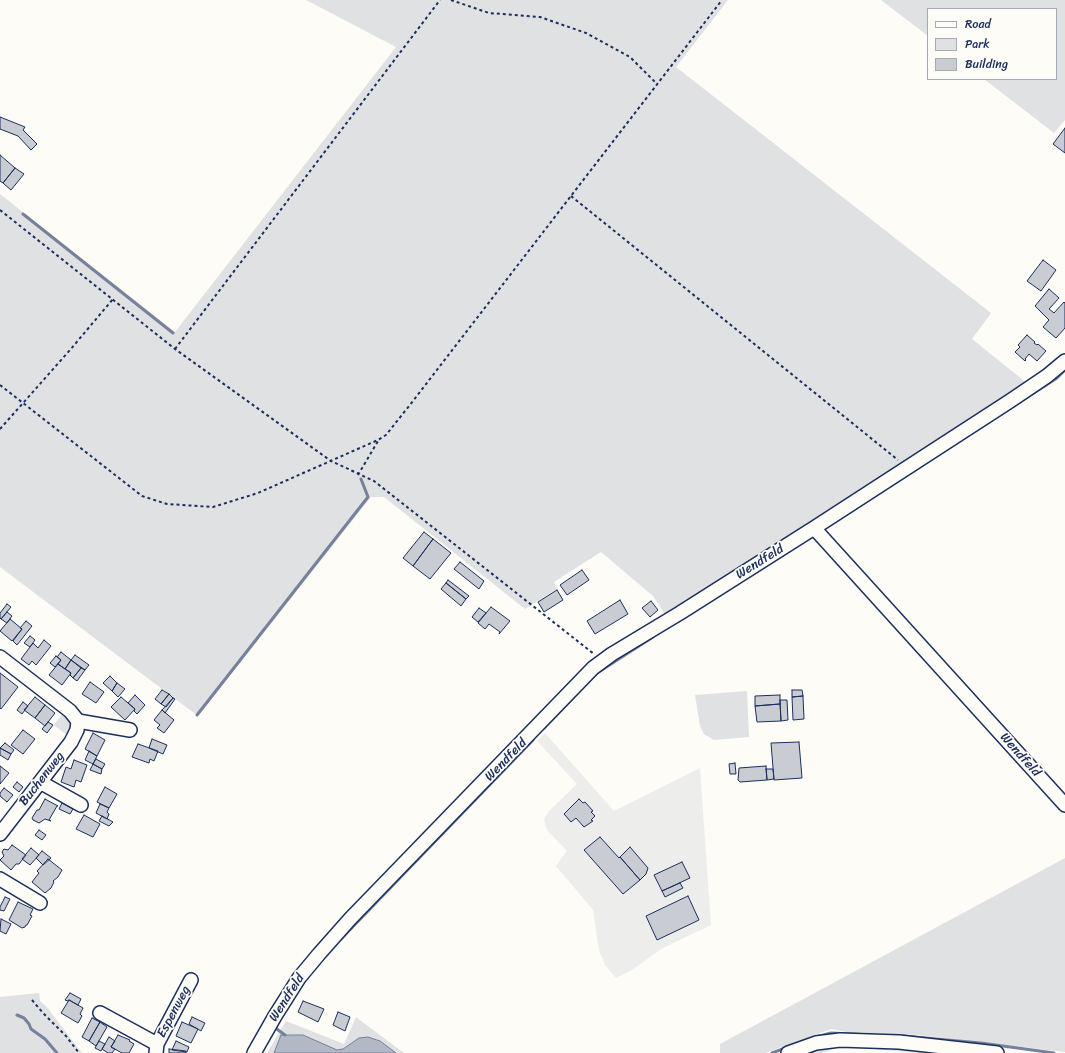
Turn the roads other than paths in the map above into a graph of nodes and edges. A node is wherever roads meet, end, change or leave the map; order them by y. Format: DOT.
graph roads {
  1 [pos="1065,361"];
  2 [pos="814,528"];
  3 [pos="0,657"];
  4 [pos="78,721"];
  5 [pos="130,730"];
  6 [pos="40,782"];
  7 [pos="81,805"];
  8 [pos="1065,805"];
  9 [pos="0,834"];
  10 [pos="0,879"];
  11 [pos="40,903"];
  12 [pos="191,980"];
  13 [pos="100,1013"];
  14 [pos="157,1048"];
  15 [pos="254,1053"];
  16 [pos="788,1053"];
  17 [pos="997,1053"];
  1 -- 2 [label="street, Wendfeld"];
  2 -- 8 [label="street, Wendfeld"];
  2 -- 15 [label="street, Wendfeld"];
  3 -- 4 [label="street"];
  4 -- 5 [label="street"];
  4 -- 6 [label="street, Buchenweg"];
  6 -- 7 [label="street"];
  6 -- 9 [label="street, Buchenweg"];
  10 -- 11 [label="street"];
  12 -- 14 [label="street, Espenweg"];
  13 -- 14 [label="street, Espenweg"];
  16 -- 17 [label="street"];
}
